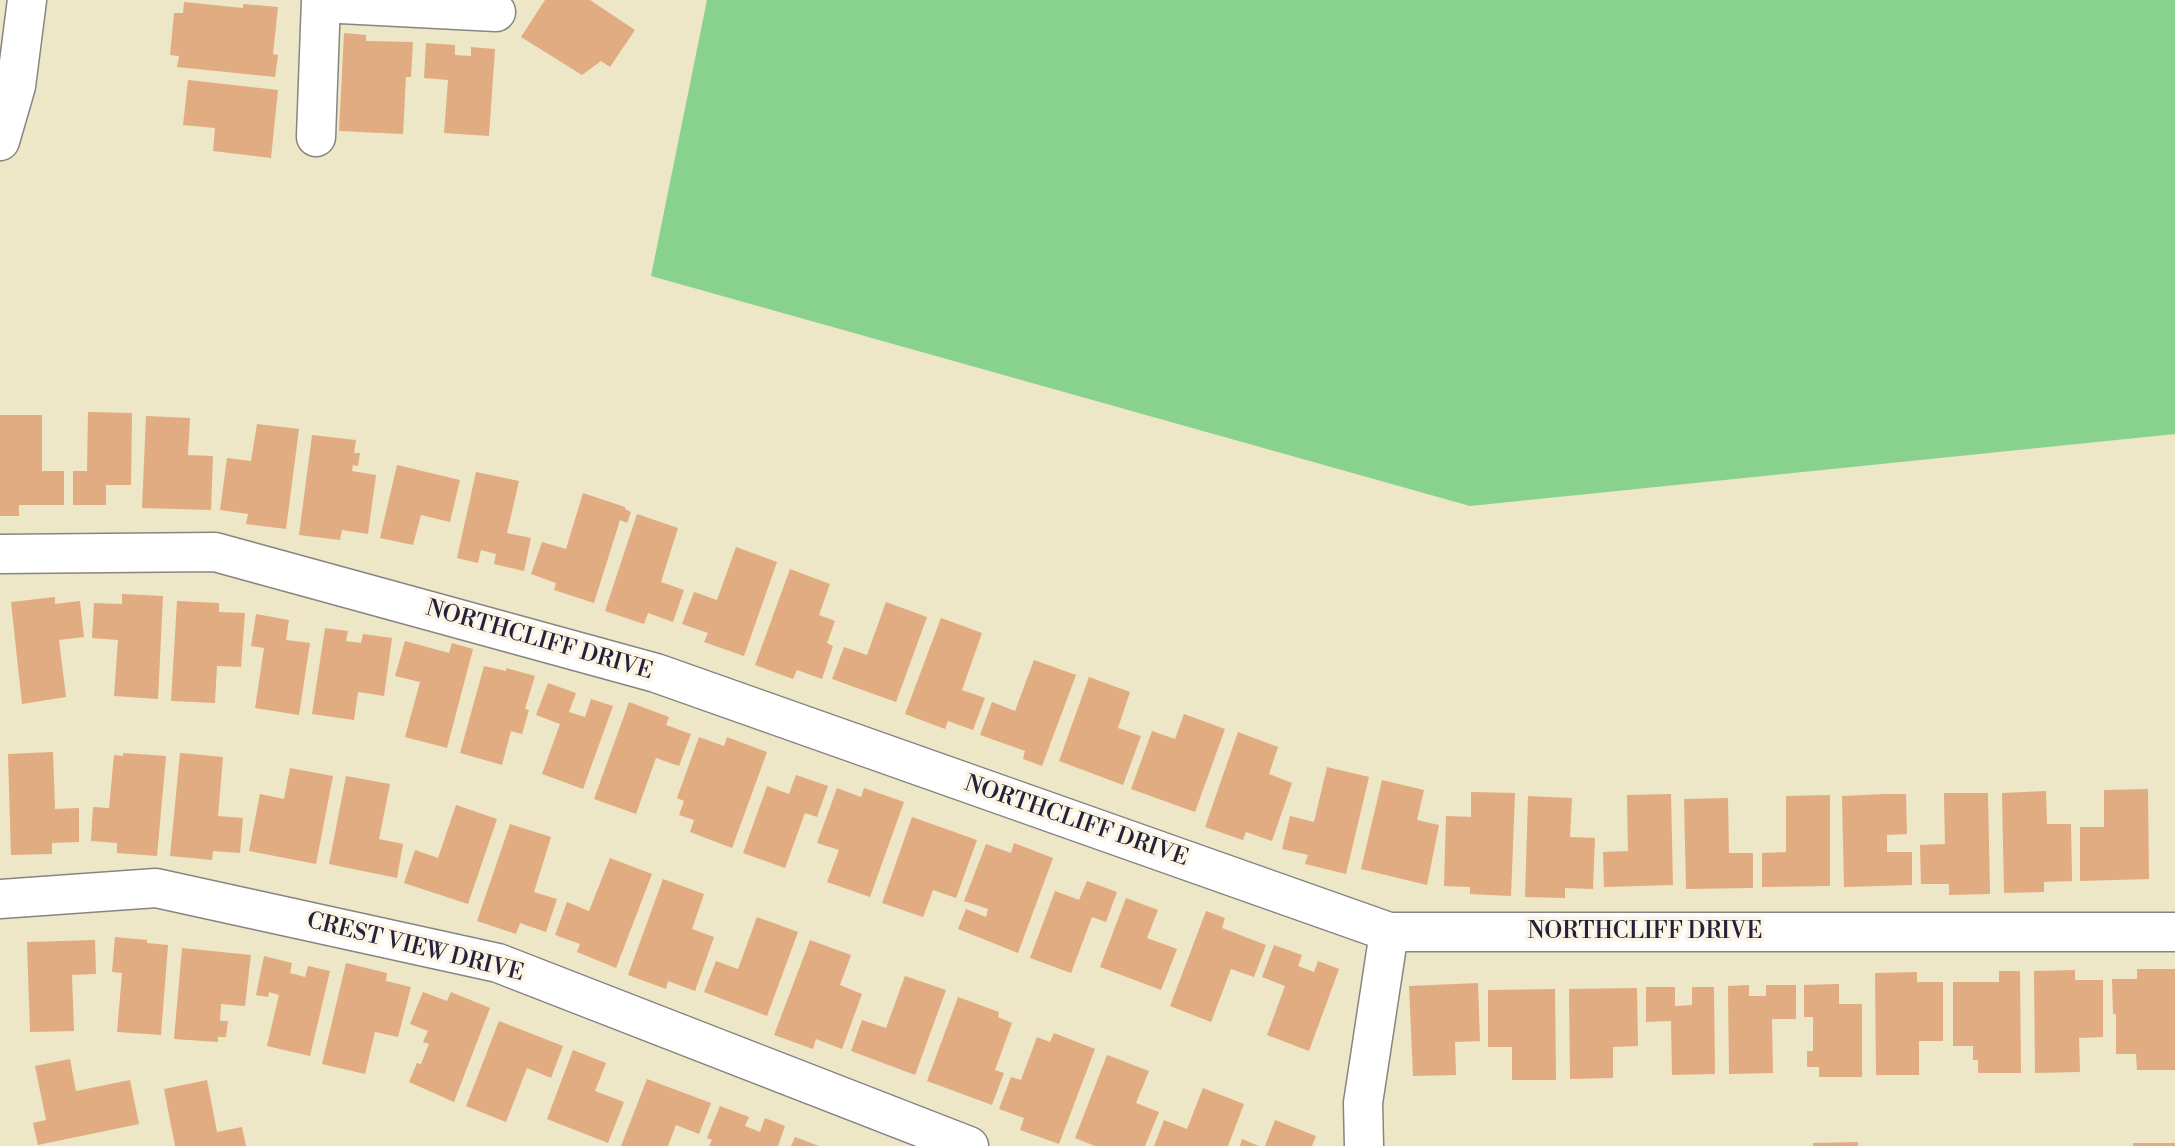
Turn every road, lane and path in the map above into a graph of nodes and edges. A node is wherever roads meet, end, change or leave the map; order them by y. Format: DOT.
graph roads {
  1 [pos="27,0"];
  2 [pos="321,2"];
  3 [pos="496,12"];
  4 [pos="316,137"];
  5 [pos="0,141"];
  6 [pos="0,554"];
  7 [pos="0,899"];
  8 [pos="1389,932"];
  9 [pos="2175,932"];
  10 [pos="969,1146"];
  11 [pos="1364,1146"];
  1 -- 5 [label="street"];
  2 -- 3 [label="street"];
  2 -- 4 [label="street"];
  6 -- 8 [label="street, NORTHCLIFF DRIVE"];
  7 -- 10 [label="street, CREST VIEW DRIVE"];
  8 -- 9 [label="street, NORTHCLIFF DRIVE"];
  8 -- 11 [label="street"];
}
